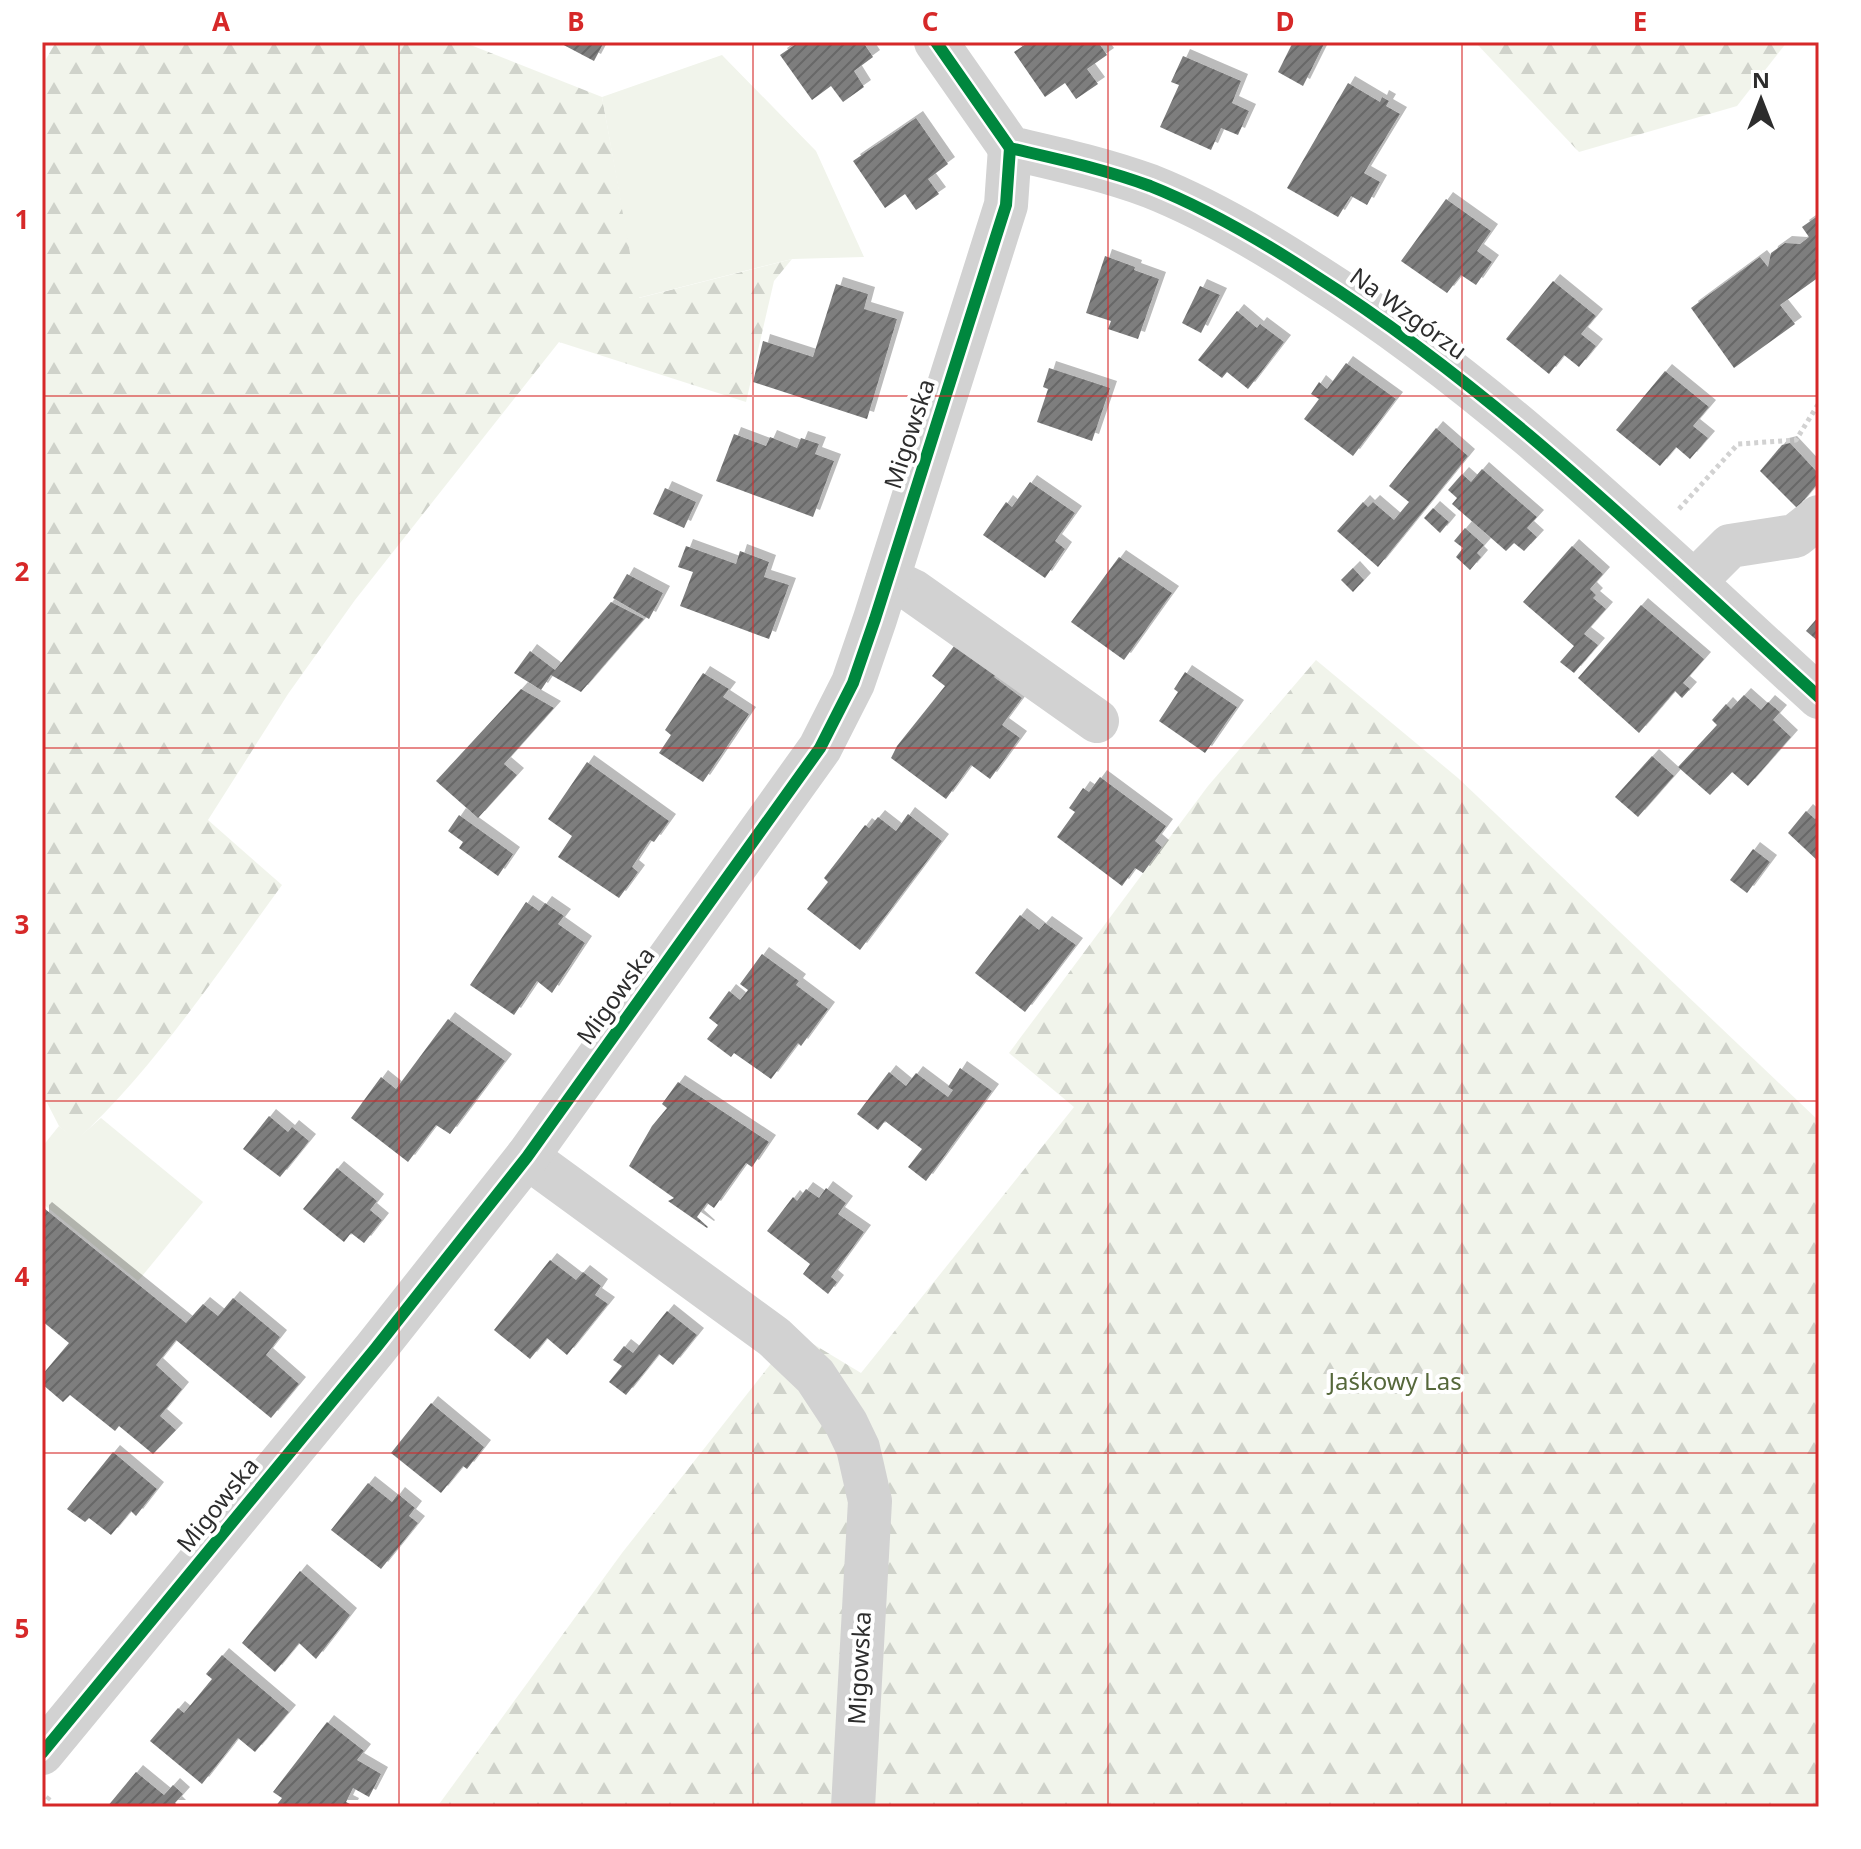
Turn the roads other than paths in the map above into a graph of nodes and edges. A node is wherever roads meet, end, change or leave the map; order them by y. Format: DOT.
graph roads {
  1 [pos="936,42"];
  2 [pos="1010,148"];
  3 [pos="1819,517"];
  4 [pos="888,579"];
  5 [pos="1695,581"];
  6 [pos="1819,697"];
  7 [pos="1097,721"];
  8 [pos="527,1157"];
  9 [pos="42,1753"];
  10 [pos="853,1807"];
  1 -- 2 [label="street"];
  2 -- 4 [label="street, Migowska"];
  2 -- 5 [label="street, Na Wzgórzu"];
  3 -- 5 [label="street"];
  4 -- 7 [label="street"];
  4 -- 8 [label="street, Migowska"];
  5 -- 6 [label="street, Na Wzgórzu"];
  8 -- 9 [label="street, Migowska"];
  8 -- 10 [label="street, Migowska"];
}
